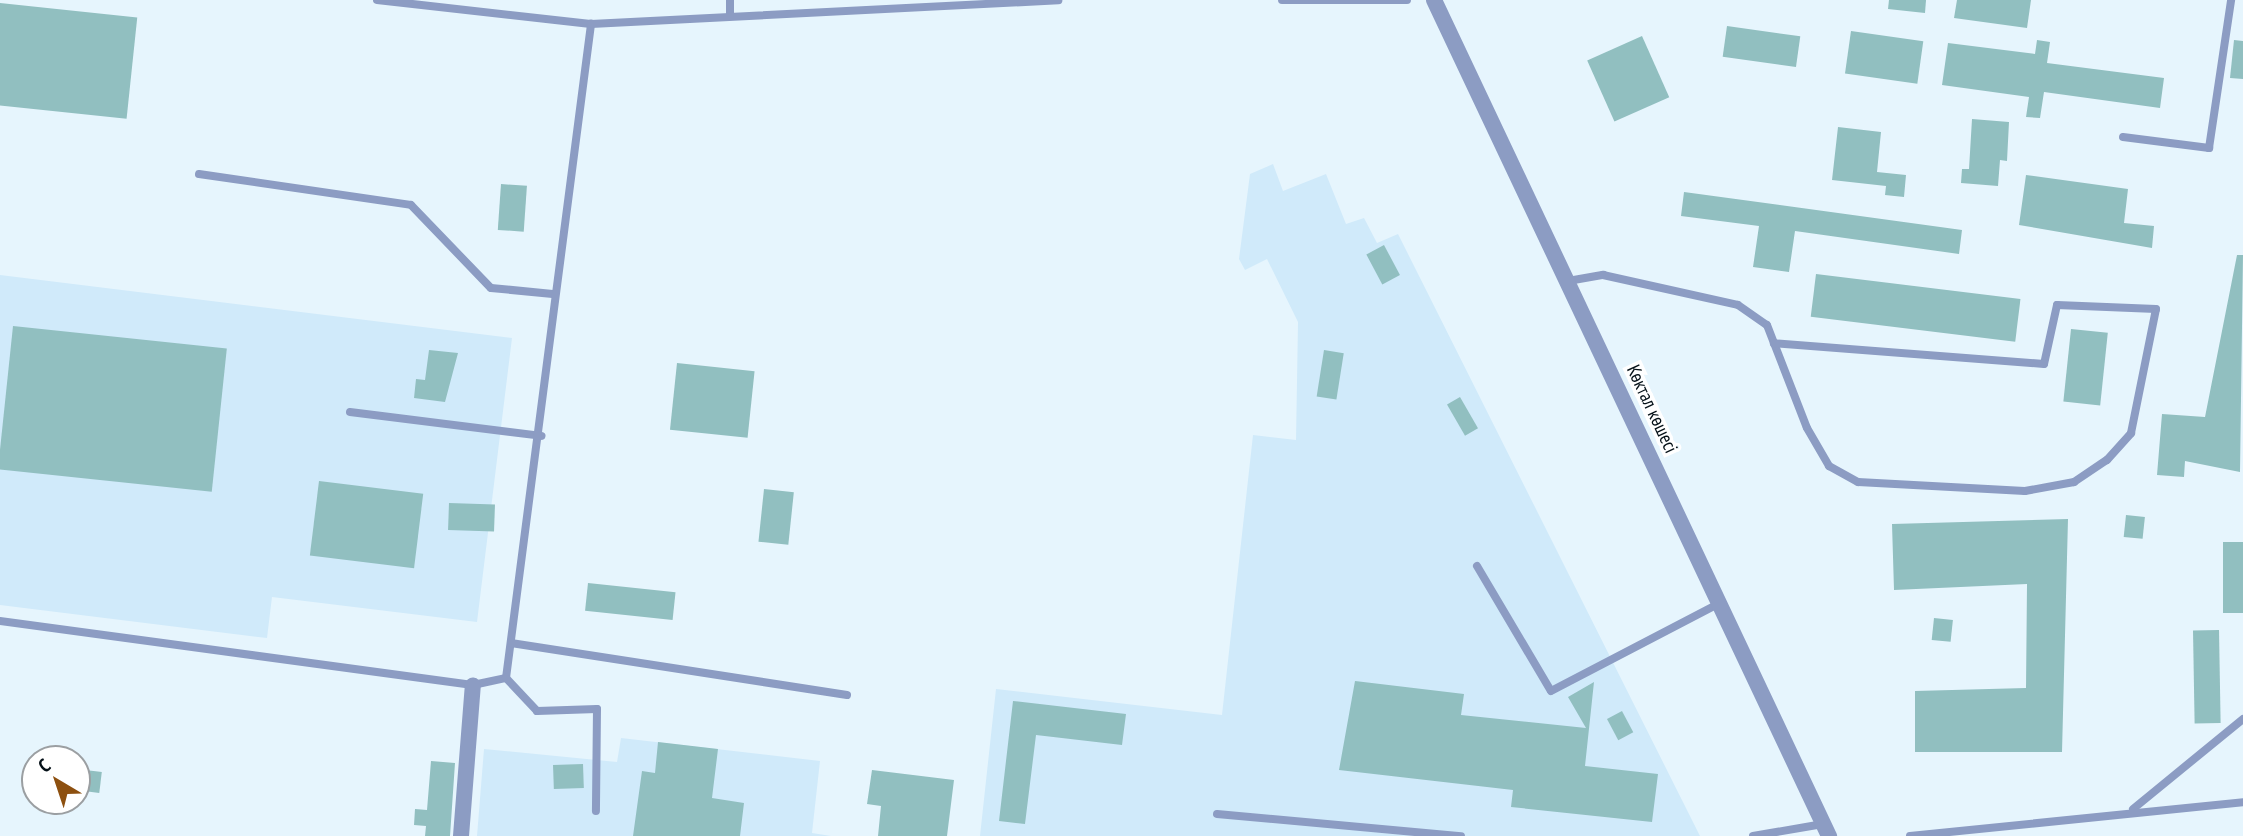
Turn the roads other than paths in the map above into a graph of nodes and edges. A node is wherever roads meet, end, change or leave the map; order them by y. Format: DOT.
graph roads {
  1 [pos="377,0"];
  2 [pos="730,0"];
  3 [pos="1058,0"];
  4 [pos="1282,0"];
  5 [pos="1407,0"];
  6 [pos="1434,0"];
  7 [pos="2231,0"];
  8 [pos="730,16"];
  9 [pos="591,24"];
  10 [pos="2123,137"];
  11 [pos="199,174"];
  12 [pos="1569,281"];
  13 [pos="553,294"];
  14 [pos="1774,343"];
  15 [pos="350,412"];
  16 [pos="542,436"];
  17 [pos="1478,566"];
  18 [pos="1720,603"];
  19 [pos="0,621"];
  20 [pos="512,643"];
  21 [pos="506,678"];
  22 [pos="473,685"];
  23 [pos="847,695"];
  24 [pos="2243,719"];
  25 [pos="2243,802"];
  26 [pos="2133,809"];
  27 [pos="596,811"];
  28 [pos="1217,814"];
  29 [pos="1826,830"];
  30 [pos="461,836"];
  31 [pos="1461,836"];
  32 [pos="1753,836"];
  33 [pos="1910,836"];
  1 -- 9 [label="lane"];
  2 -- 8 [label="lane"];
  3 -- 8 [label="lane"];
  4 -- 5 [label="lane"];
  6 -- 12 [label="street, Көктал көшесі"];
  7 -- 10 [label="lane"];
  8 -- 9 [label="lane"];
  9 -- 13 [label="lane"];
  11 -- 13 [label="lane"];
  12 -- 14 [label="lane"];
  12 -- 18 [label="street, Көктал көшесі"];
  13 -- 16 [label="lane"];
  14 -- 14 [label="lane"];
  15 -- 16 [label="lane"];
  16 -- 20 [label="lane"];
  17 -- 18 [label="lane"];
  18 -- 29 [label="street, Көктал көшесі"];
  19 -- 22 [label="lane"];
  20 -- 21 [label="lane"];
  20 -- 23 [label="lane"];
  21 -- 22 [label="lane"];
  21 -- 27 [label="lane"];
  22 -- 30 [label="street"];
  24 -- 26 [label="lane"];
  25 -- 26 [label="lane"];
  26 -- 33 [label="lane"];
  28 -- 31 [label="lane"];
  29 -- 32 [label="lane"];
}
